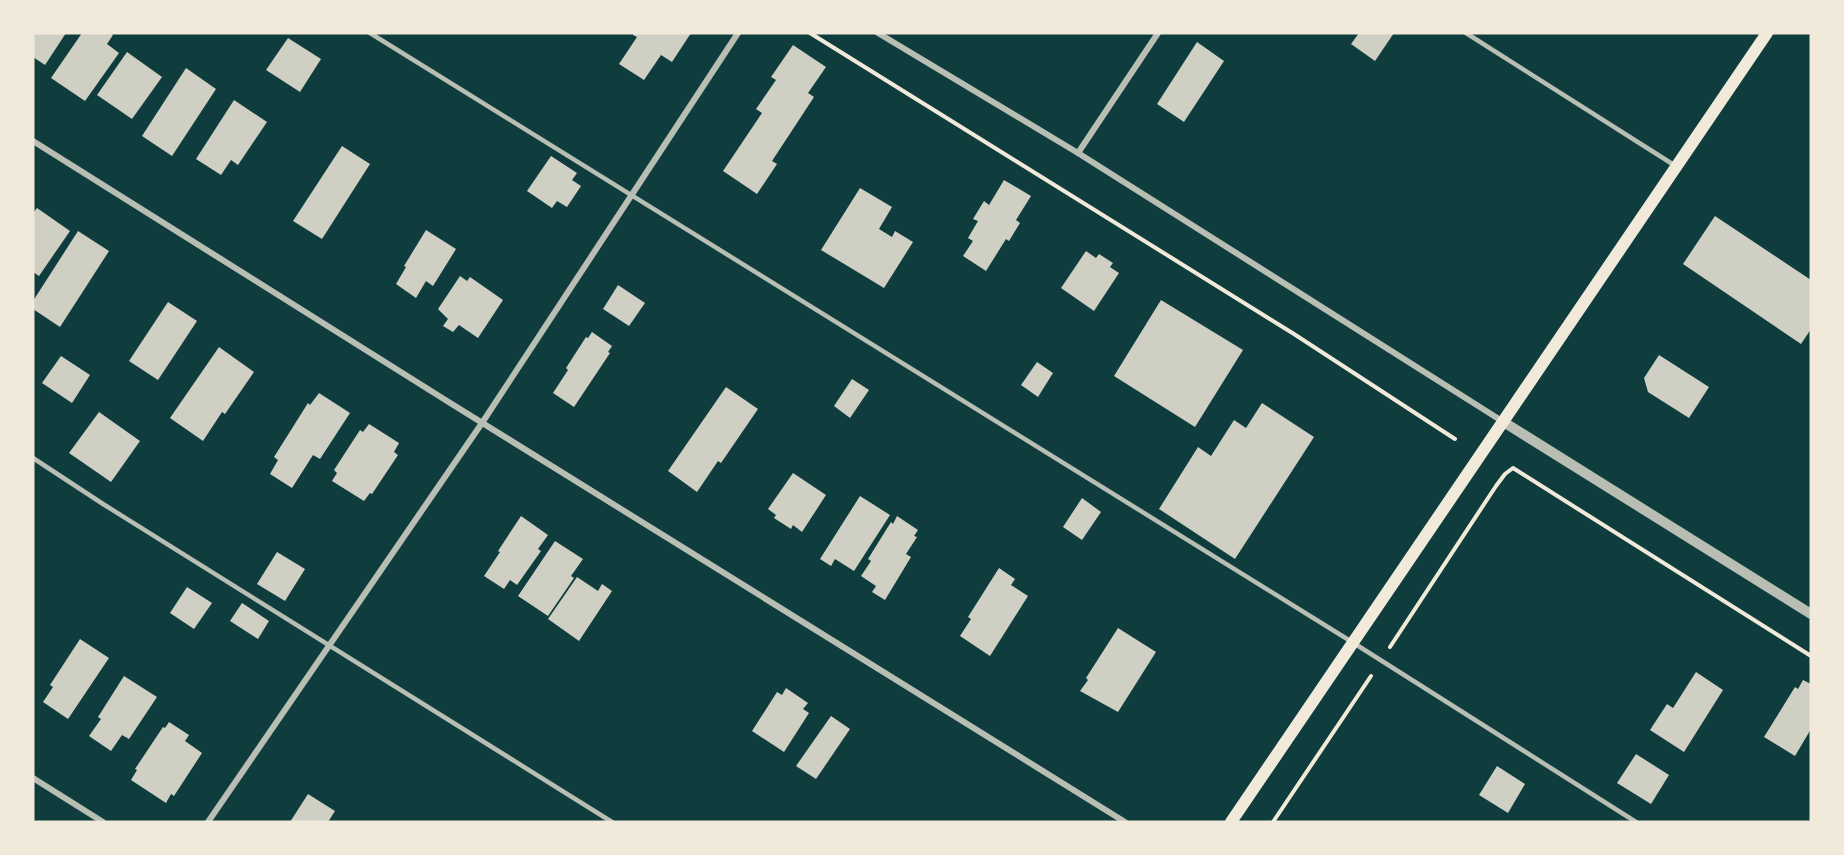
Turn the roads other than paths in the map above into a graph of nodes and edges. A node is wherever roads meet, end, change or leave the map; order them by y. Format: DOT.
graph roads {
  1 [pos="370,33"];
  2 [pos="738,33"];
  3 [pos="878,33"];
  4 [pos="1158,33"];
  5 [pos="1466,33"];
  6 [pos="1767,33"];
  7 [pos="33,141"];
  8 [pos="1078,153"];
  9 [pos="1677,166"];
  10 [pos="633,195"];
  11 [pos="1502,421"];
  12 [pos="482,423"];
  13 [pos="33,458"];
  14 [pos="1811,614"];
  15 [pos="1352,642"];
  16 [pos="328,646"];
  17 [pos="33,778"];
  18 [pos="103,822"];
  19 [pos="208,822"];
  20 [pos="612,822"];
  21 [pos="1125,822"];
  22 [pos="1231,822"];
  23 [pos="1636,822"];
  1 -- 10 [label="lane"];
  2 -- 10 [label="street"];
  3 -- 8 [label="street"];
  4 -- 8 [label="street"];
  5 -- 9 [label="lane"];
  6 -- 9 [label="main road"];
  7 -- 12 [label="street"];
  8 -- 11 [label="street"];
  9 -- 11 [label="main road"];
  10 -- 12 [label="street"];
  10 -- 15 [label="lane"];
  11 -- 14 [label="street"];
  11 -- 15 [label="main road"];
  12 -- 16 [label="street"];
  12 -- 21 [label="street"];
  13 -- 16 [label="lane"];
  15 -- 22 [label="main road"];
  15 -- 23 [label="lane"];
  16 -- 19 [label="street"];
  16 -- 20 [label="lane"];
  17 -- 18 [label="street"];
}
